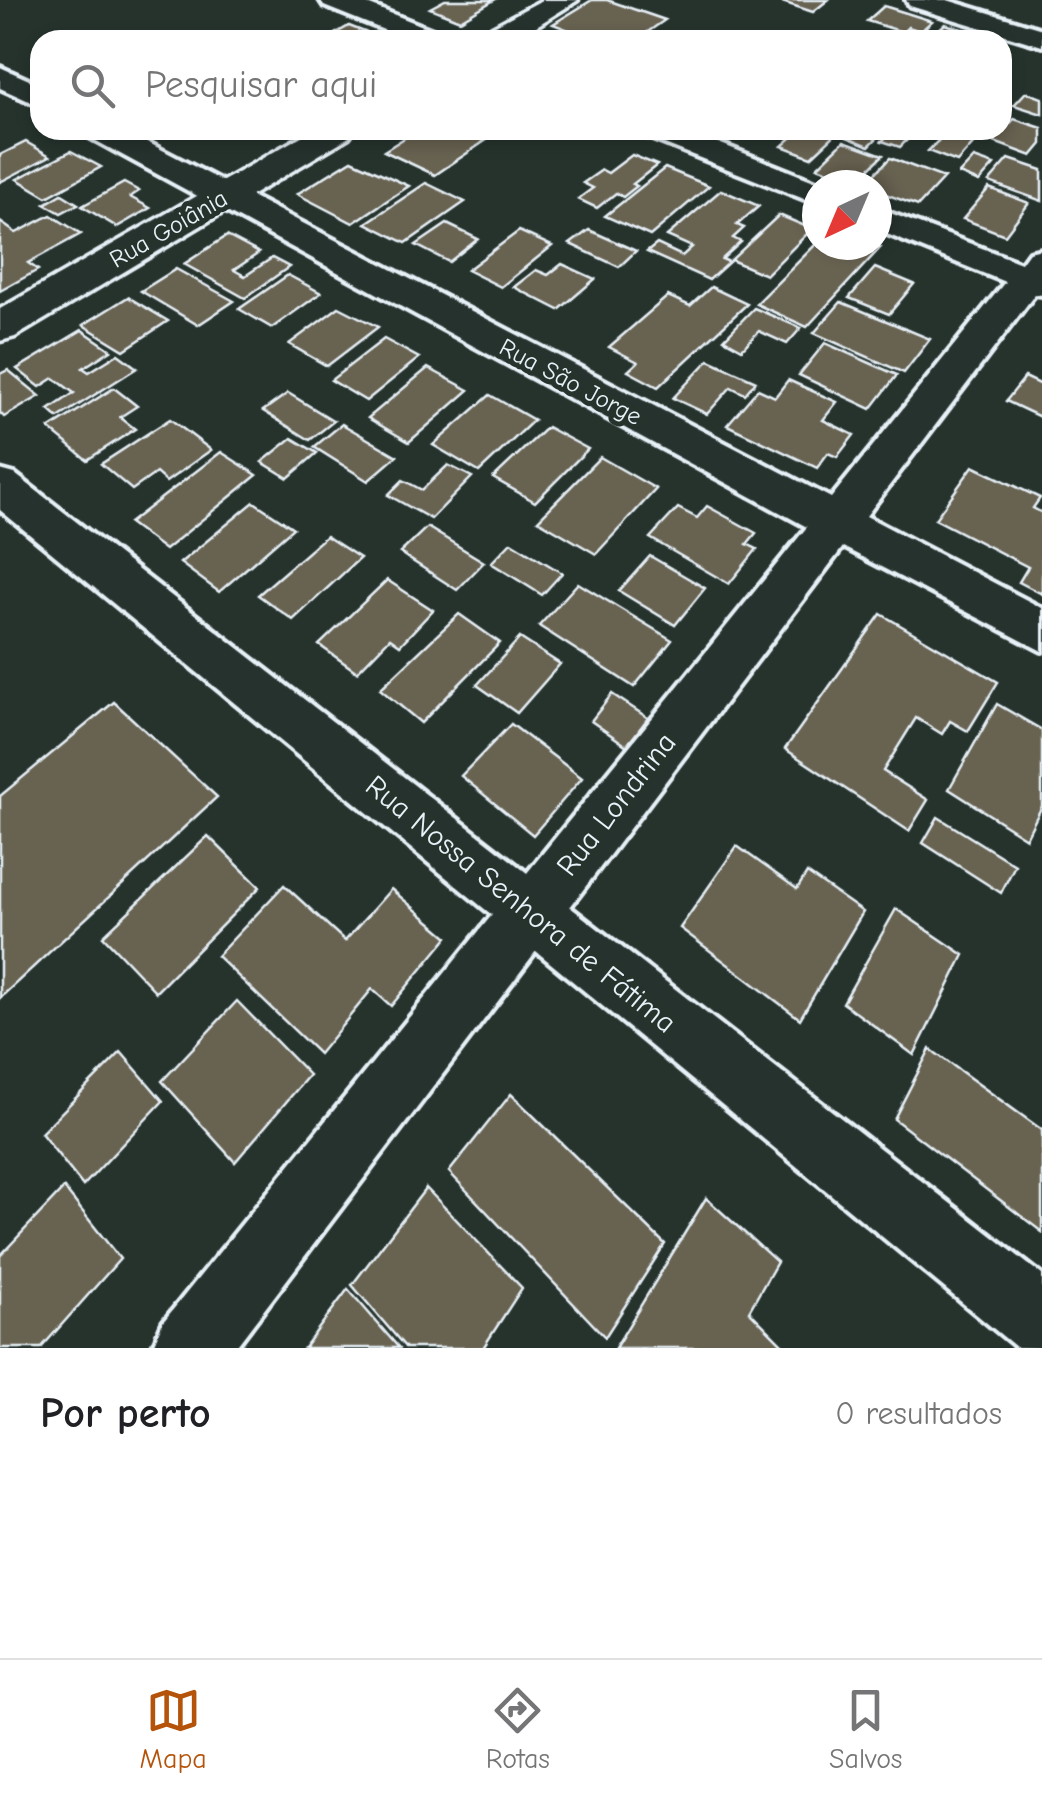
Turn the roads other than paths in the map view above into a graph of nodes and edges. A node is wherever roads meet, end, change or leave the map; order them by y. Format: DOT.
graph roads {
  1 [pos="333,0"];
  2 [pos="563,0"];
  3 [pos="919,0"];
  4 [pos="407,30"];
  5 [pos="510,30"];
  6 [pos="1042,38"];
  7 [pos="0,76"];
  8 [pos="30,92"];
  9 [pos="118,140"];
  10 [pos="320,140"];
  11 [pos="683,140"];
  12 [pos="802,188"];
  13 [pos="222,197"];
  14 [pos="892,223"];
  15 [pos="1037,274"];
  16 [pos="0,327"];
  17 [pos="0,486"];
  18 [pos="836,521"];
  19 [pos="1042,632"];
  20 [pos="532,912"];
  21 [pos="1042,1322"];
  22 [pos="189,1348"];
  1 -- 4 [label="street"];
  2 -- 5 [label="street"];
  3 -- 6 [label="street"];
  7 -- 8 [label="street"];
  9 -- 13 [label="street, Rua São Jorge"];
  10 -- 13 [label="street, Rua Goiânia"];
  11 -- 12 [label="street"];
  13 -- 16 [label="street, Rua Goiânia"];
  13 -- 18 [label="street, Rua São Jorge"];
  14 -- 15 [label="street"];
  15 -- 18 [label="street, Rua Londrina"];
  17 -- 20 [label="street, Rua Nossa Senhora de Fátima"];
  18 -- 19 [label="street, Rua São Jorge"];
  18 -- 20 [label="street, Rua Londrina"];
  20 -- 21 [label="street, Rua Nossa Senhora de Fátima"];
  20 -- 22 [label="street, Rua Londrina"];
}
